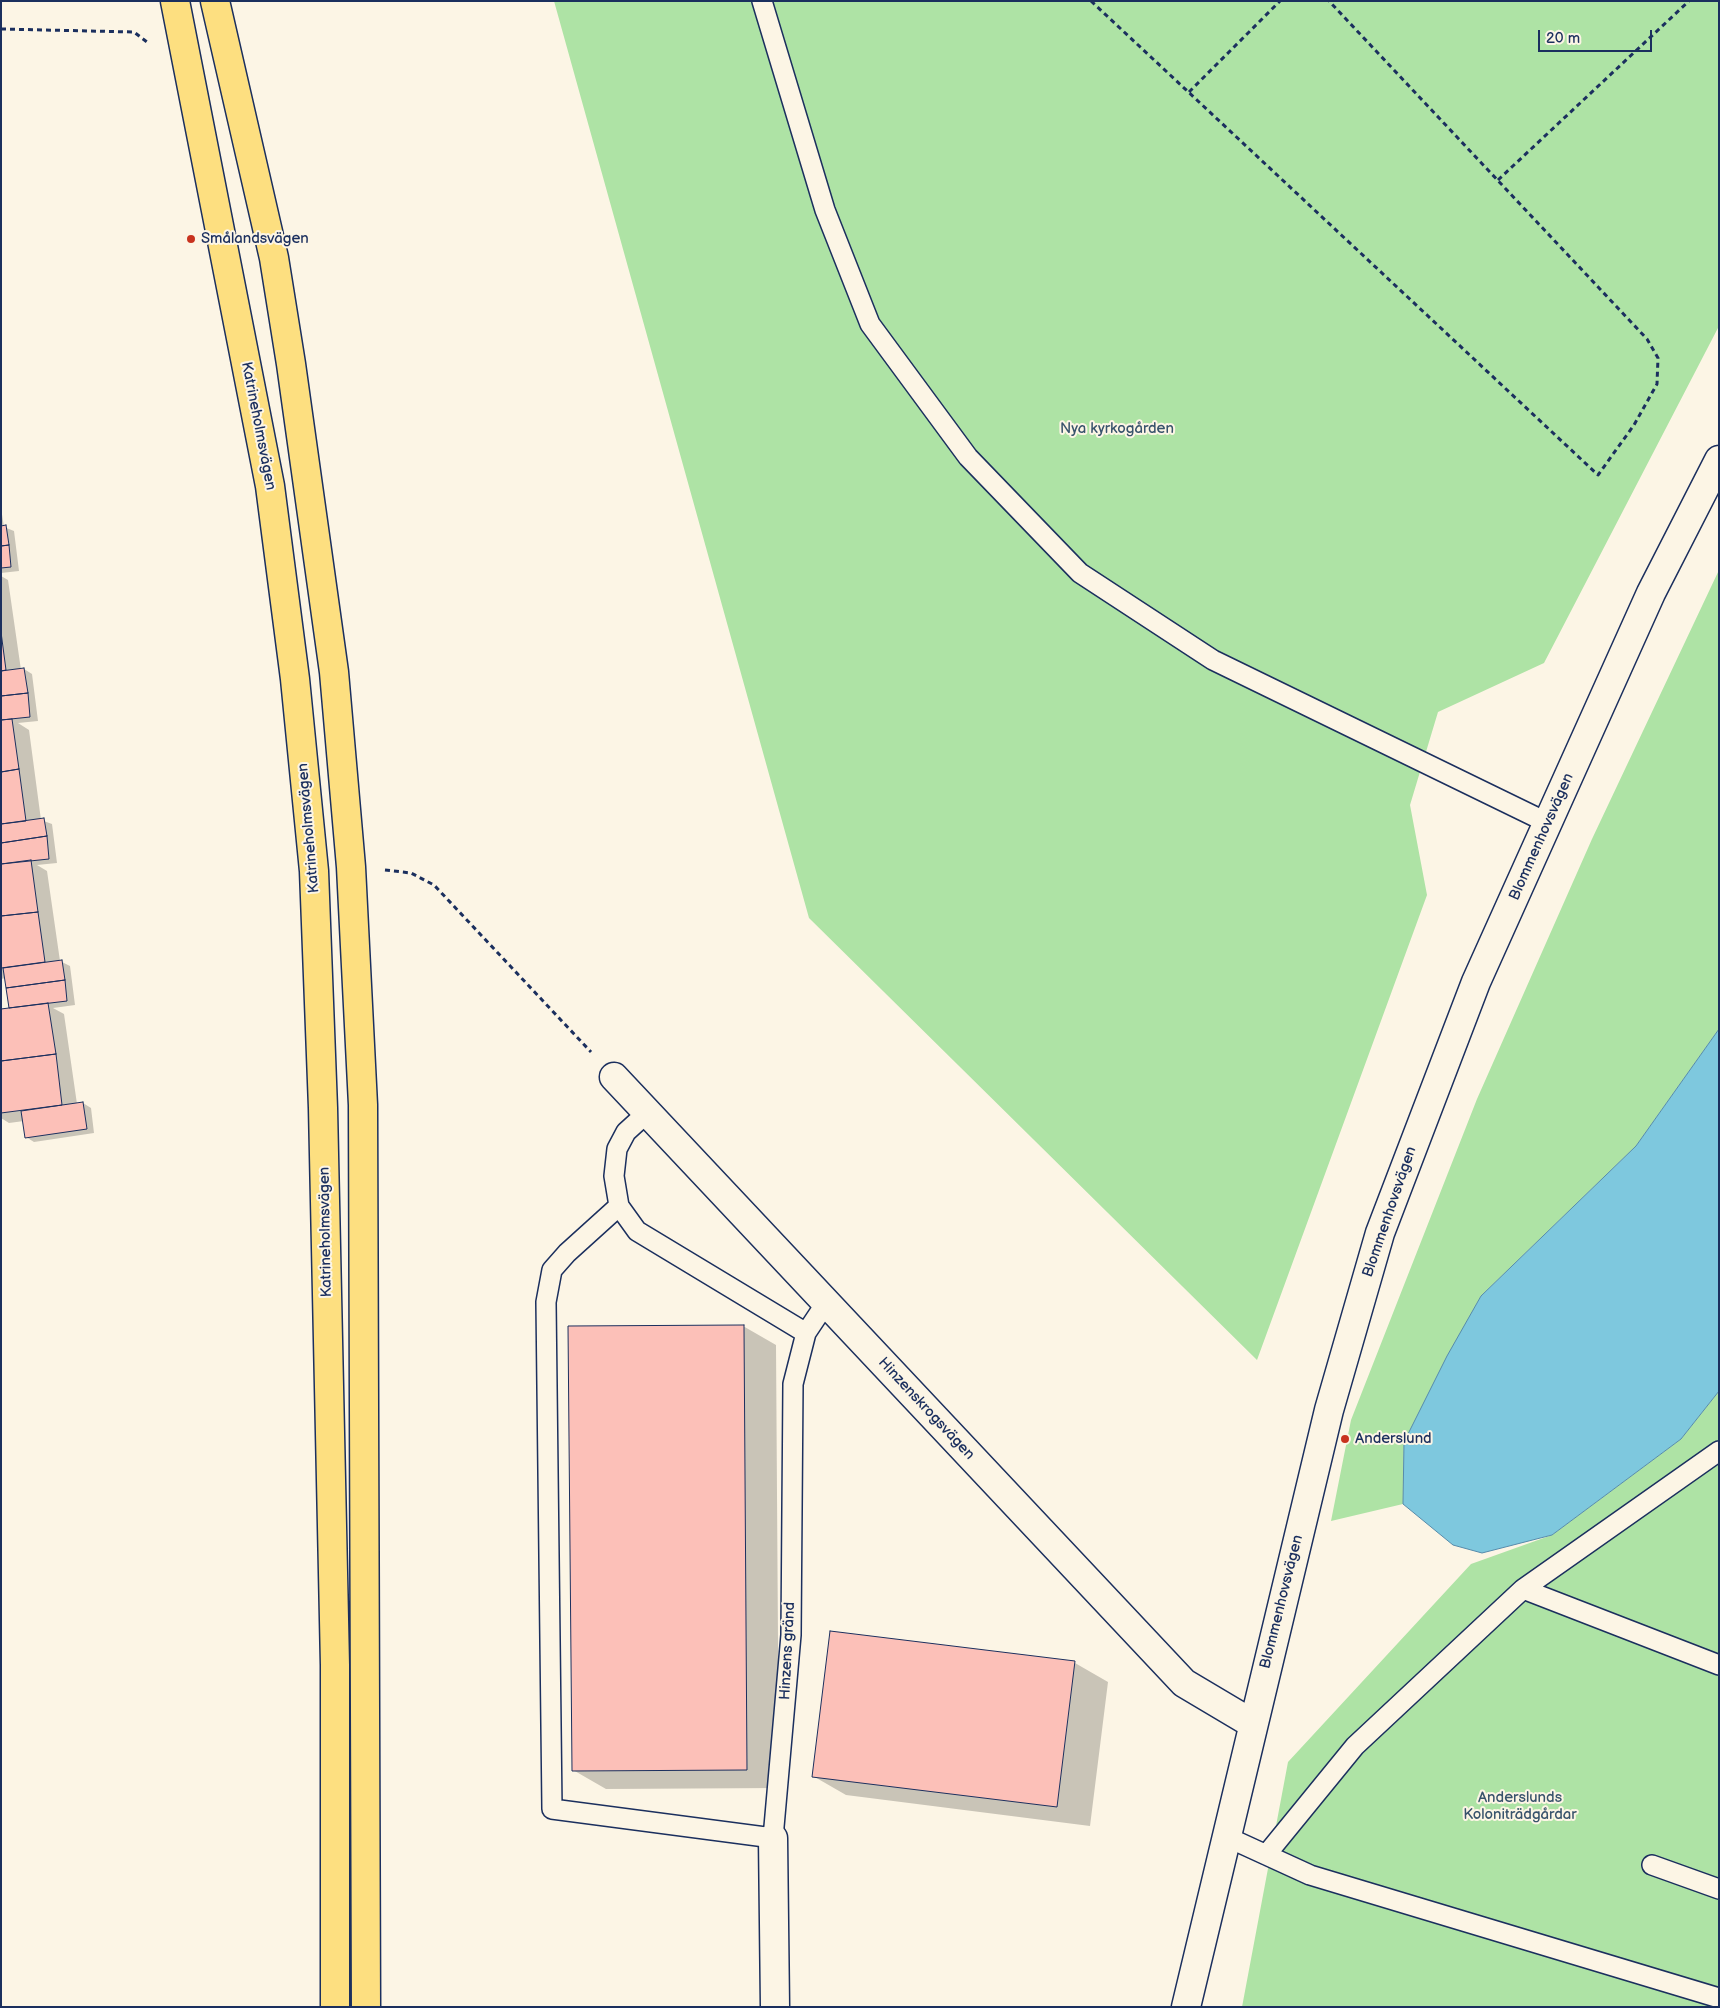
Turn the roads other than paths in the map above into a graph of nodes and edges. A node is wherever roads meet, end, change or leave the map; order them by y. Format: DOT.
graph roads {
  1 [pos="174,1"];
  2 [pos="216,1"];
  3 [pos="762,1"];
  4 [pos="1719,460"];
  5 [pos="1548,823"];
  6 [pos="614,1076"];
  7 [pos="648,1112"];
  8 [pos="619,1206"];
  9 [pos="826,1303"];
  10 [pos="806,1332"];
  11 [pos="1719,1451"];
  12 [pos="1524,1589"];
  13 [pos="1719,1665"];
  14 [pos="1253,1724"];
  15 [pos="1227,1837"];
  16 [pos="773,1838"];
  17 [pos="1266,1855"];
  18 [pos="1652,1865"];
  19 [pos="1719,1890"];
  20 [pos="1719,1998"];
  21 [pos="335,2007"];
  22 [pos="366,2007"];
  23 [pos="775,2007"];
  24 [pos="1186,2007"];
  1 -- 21 [label="main road, Katrineholmsvägen"];
  2 -- 22 [label="main road"];
  3 -- 5 [label="lane"];
  4 -- 5 [label="street, Blommenhovsvägen"];
  5 -- 14 [label="street, Blommenhovsvägen"];
  6 -- 7 [label="street, Hinzenskrogsvägen"];
  7 -- 8 [label="lane"];
  7 -- 9 [label="street, Hinzenskrogsvägen"];
  8 -- 10 [label="lane"];
  8 -- 16 [label="lane"];
  9 -- 10 [label="lane, Hinzens gränd"];
  9 -- 14 [label="street, Hinzenskrogsvägen"];
  10 -- 16 [label="lane, Hinzens gränd"];
  11 -- 12 [label="lane"];
  12 -- 13 [label="lane"];
  12 -- 17 [label="lane"];
  14 -- 15 [label="street, Blommenhovsvägen"];
  15 -- 17 [label="lane"];
  15 -- 24 [label="street, Blommenhovsvägen"];
  16 -- 23 [label="street, Hinzens gränd"];
  17 -- 20 [label="lane"];
  18 -- 19 [label="lane"];
}
